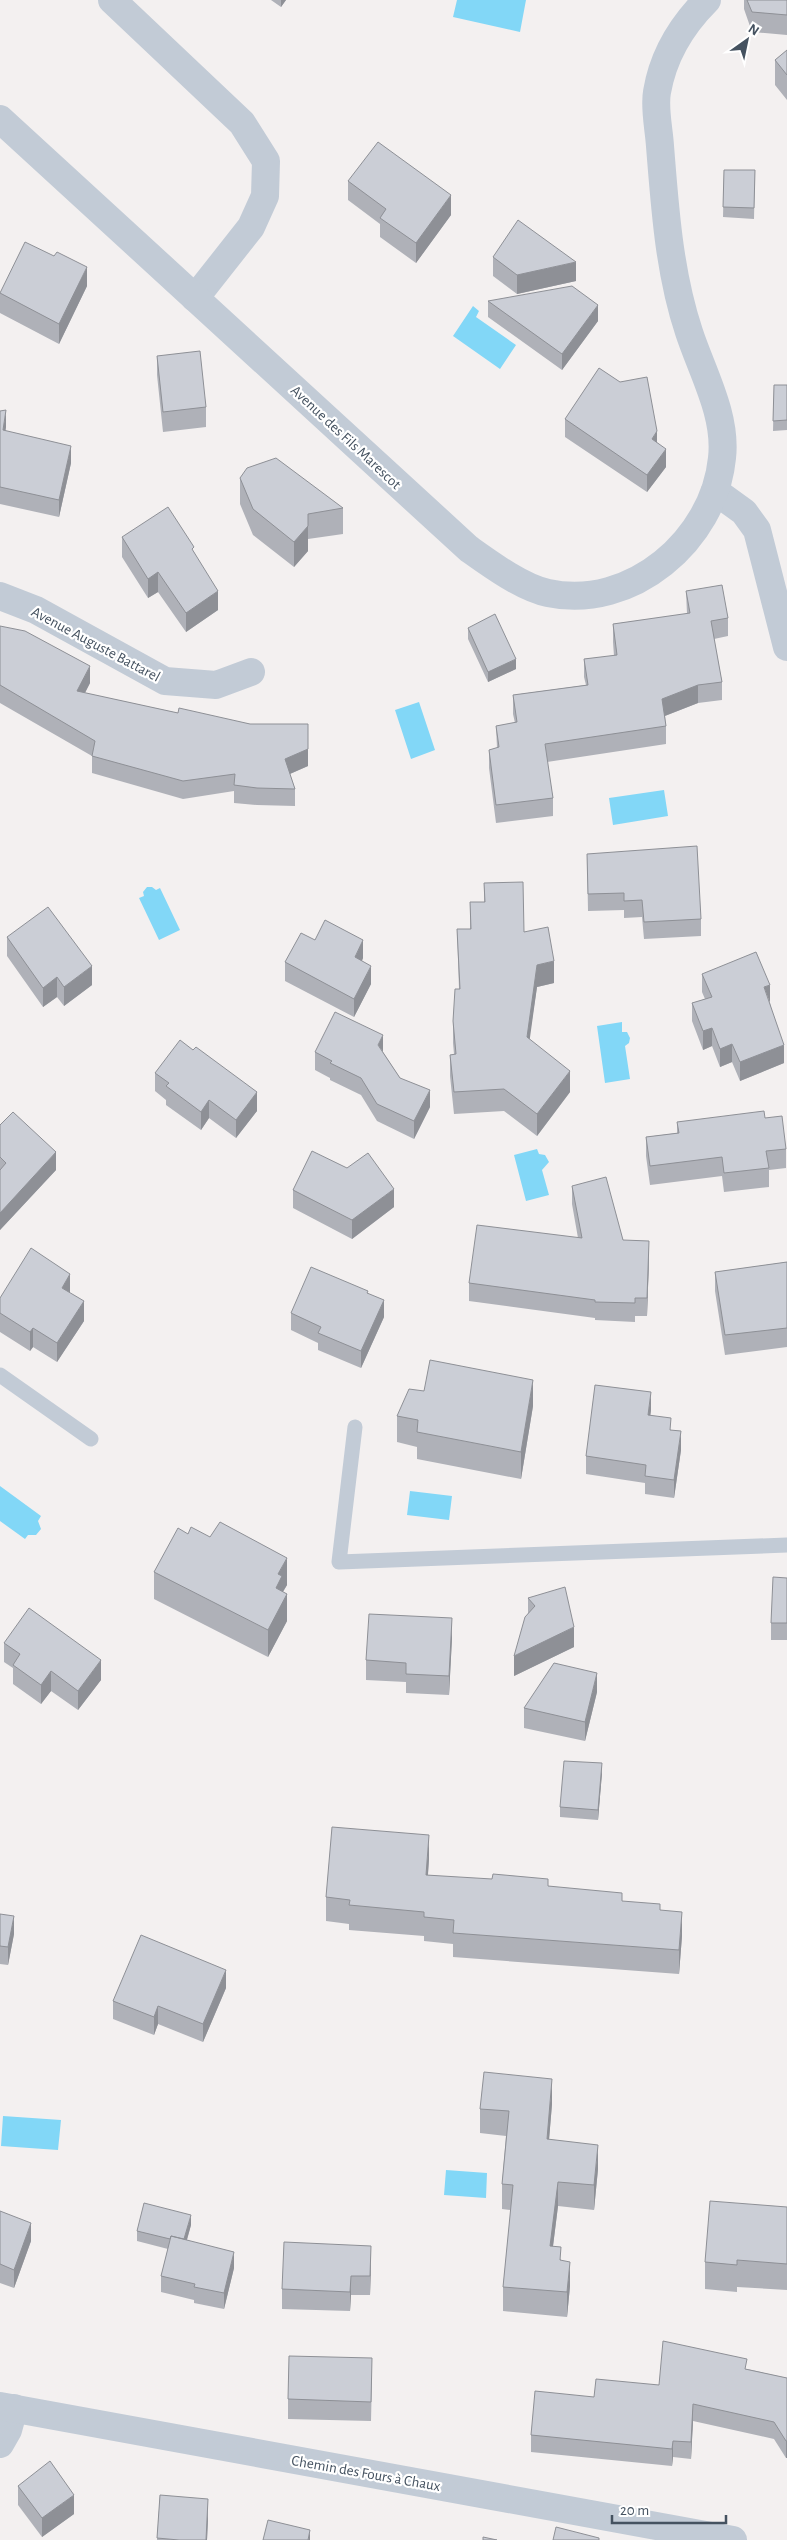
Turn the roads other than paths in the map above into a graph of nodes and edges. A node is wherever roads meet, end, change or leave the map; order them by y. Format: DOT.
graph roads {
  1 [pos="112,0"];
  2 [pos="707,0"];
  3 [pos="0,119"];
  4 [pos="195,298"];
  5 [pos="715,491"];
  6 [pos="0,596"];
  7 [pos="787,648"];
  8 [pos="251,672"];
  9 [pos="0,1374"];
  10 [pos="355,1427"];
  11 [pos="91,1439"];
  12 [pos="787,1545"];
  13 [pos="7,2407"];
  14 [pos="0,2444"];
  15 [pos="733,2540"];
  1 -- 4 [label="street"];
  2 -- 5 [label="street, Avenue des Fils Marescot"];
  3 -- 4 [label="street, Avenue des Fils Marescot"];
  4 -- 5 [label="street, Avenue des Fils Marescot"];
  5 -- 7 [label="street"];
  6 -- 8 [label="street, Avenue Auguste Battarel"];
  9 -- 11 [label="lane"];
  10 -- 12 [label="lane"];
  13 -- 14 [label="street"];
  13 -- 15 [label="street, Chemin des Fours à Chaux"];
}
